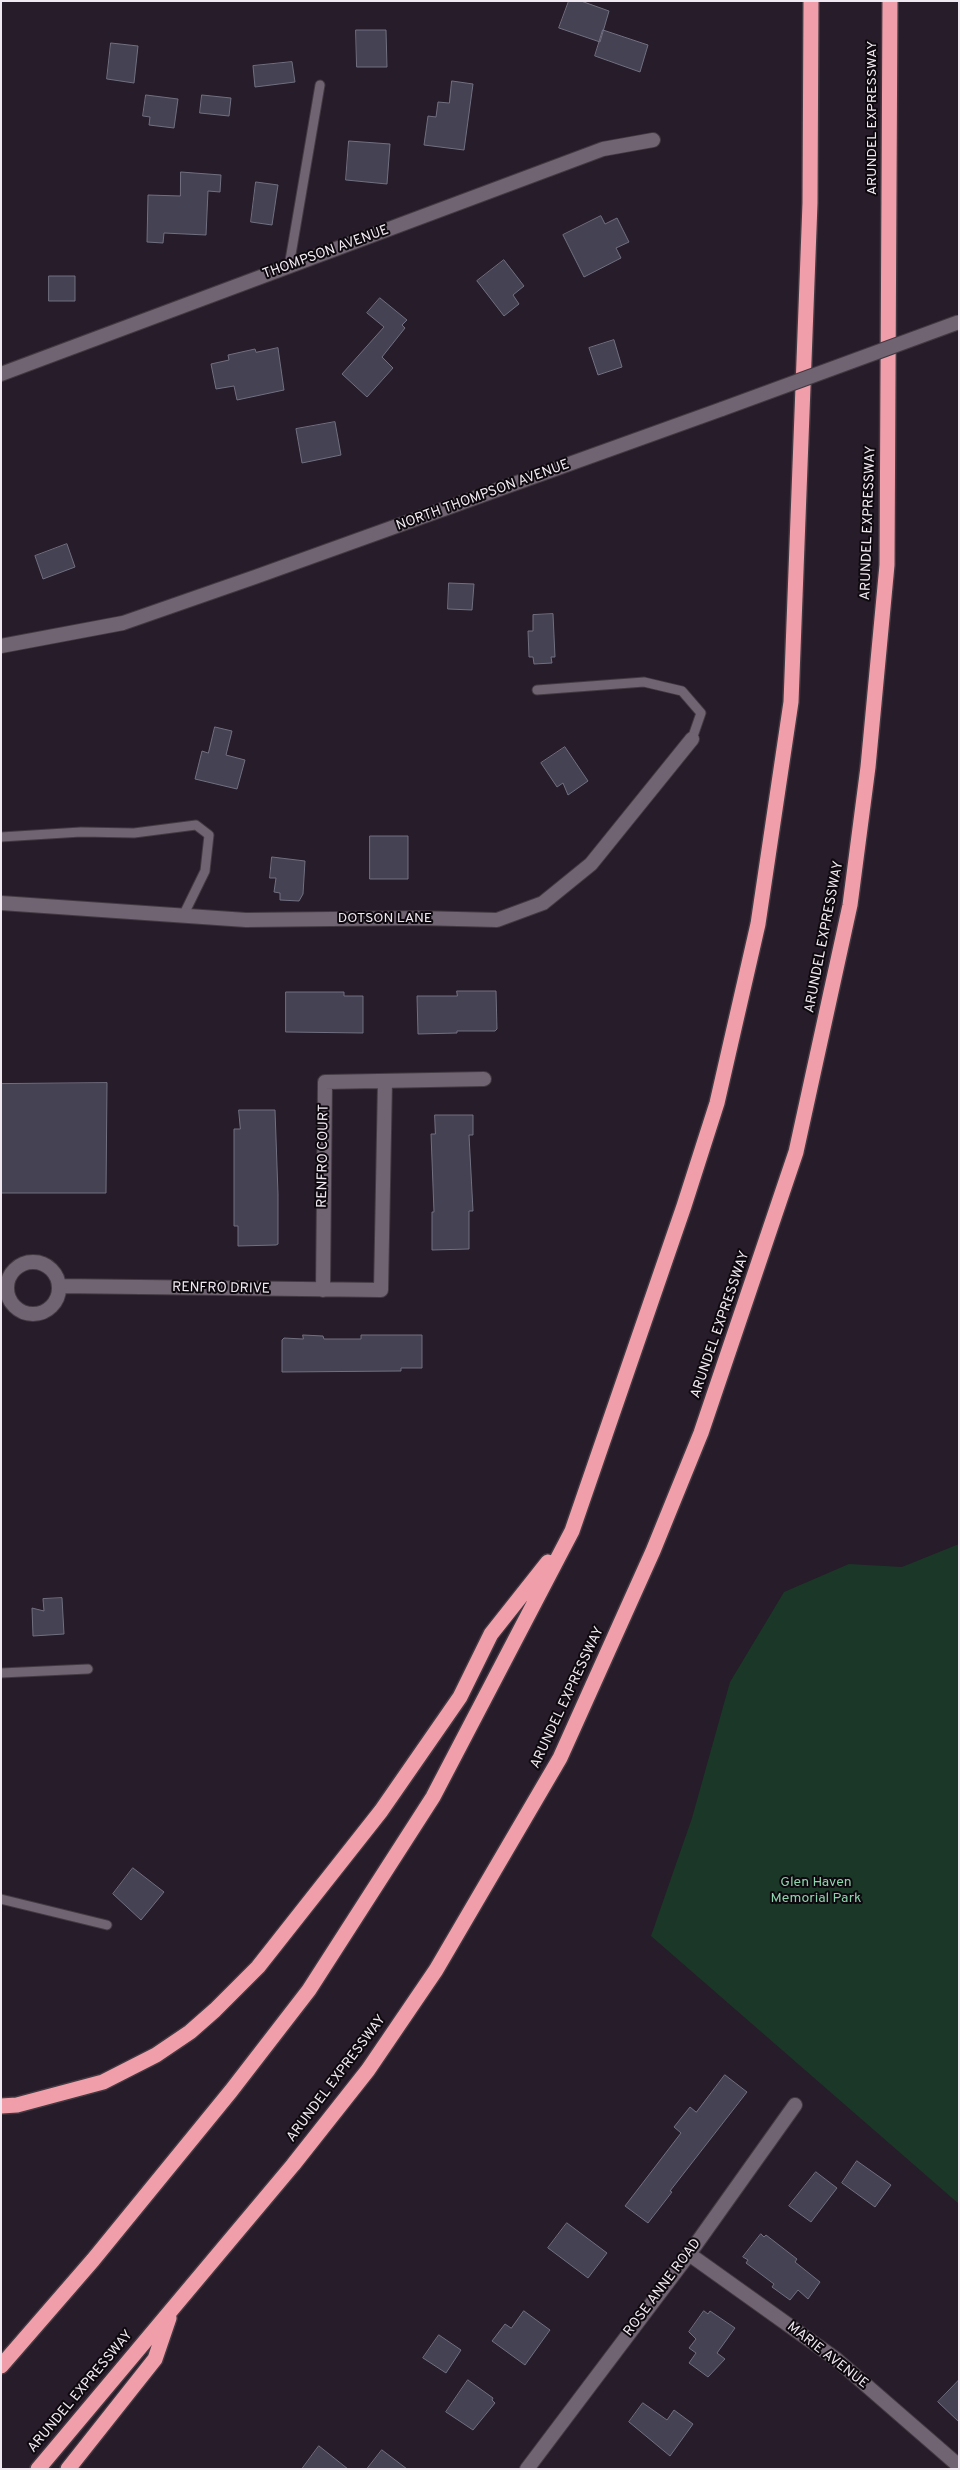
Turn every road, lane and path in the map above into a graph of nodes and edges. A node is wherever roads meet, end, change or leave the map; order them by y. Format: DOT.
graph roads {
  1 [pos="811,1"];
  2 [pos="890,1"];
  3 [pos="320,85"];
  4 [pos="653,140"];
  5 [pos="290,266"];
  6 [pos="959,322"];
  7 [pos="1,374"];
  8 [pos="1,646"];
  9 [pos="537,690"];
  10 [pos="692,739"];
  11 [pos="1,837"];
  12 [pos="1,903"];
  13 [pos="183,916"];
  14 [pos="484,1079"];
  15 [pos="385,1081"];
  16 [pos="60,1286"];
  17 [pos="4,1289"];
  18 [pos="323,1290"];
  19 [pos="572,1531"];
  20 [pos="88,1670"];
  21 [pos="1,1673"];
  22 [pos="1,1899"];
  23 [pos="106,1924"];
  24 [pos="795,2105"];
  25 [pos="1,2106"];
  26 [pos="689,2254"];
  27 [pos="172,2309"];
  28 [pos="1,2366"];
  29 [pos="959,2466"];
  30 [pos="38,2469"];
  31 [pos="68,2469"];
  32 [pos="527,2469"];
  1 -- 19 [label="highway"];
  2 -- 27 [label="highway, ARUNDEL EXPRESSWAY"];
  3 -- 5 [label="lane"];
  4 -- 5 [label="street, THOMPSON AVENUE"];
  5 -- 7 [label="street, THOMPSON AVENUE"];
  6 -- 8 [label="street, NORTH THOMPSON AVENUE, bridge"];
  9 -- 10 [label="lane"];
  10 -- 13 [label="street, DOTSON LANE"];
  11 -- 13 [label="lane"];
  12 -- 13 [label="street, DOTSON LANE"];
  14 -- 15 [label="street, RENFRO COURT"];
  15 -- 18 [label="street, RENFRO DRIVE"];
  15 -- 18 [label="street, RENFRO COURT"];
  16 -- 17 [label="street"];
  16 -- 17 [label="street"];
  16 -- 18 [label="street, RENFRO DRIVE"];
  19 -- 25 [label="highway"];
  19 -- 28 [label="highway"];
  20 -- 21 [label="lane"];
  22 -- 23 [label="lane"];
  24 -- 26 [label="street, ROSE ANNE ROAD"];
  26 -- 29 [label="street, MARIE AVENUE"];
  26 -- 32 [label="street, ROSE ANNE ROAD"];
  27 -- 30 [label="highway, ARUNDEL EXPRESSWAY"];
  27 -- 31 [label="highway"];
}
